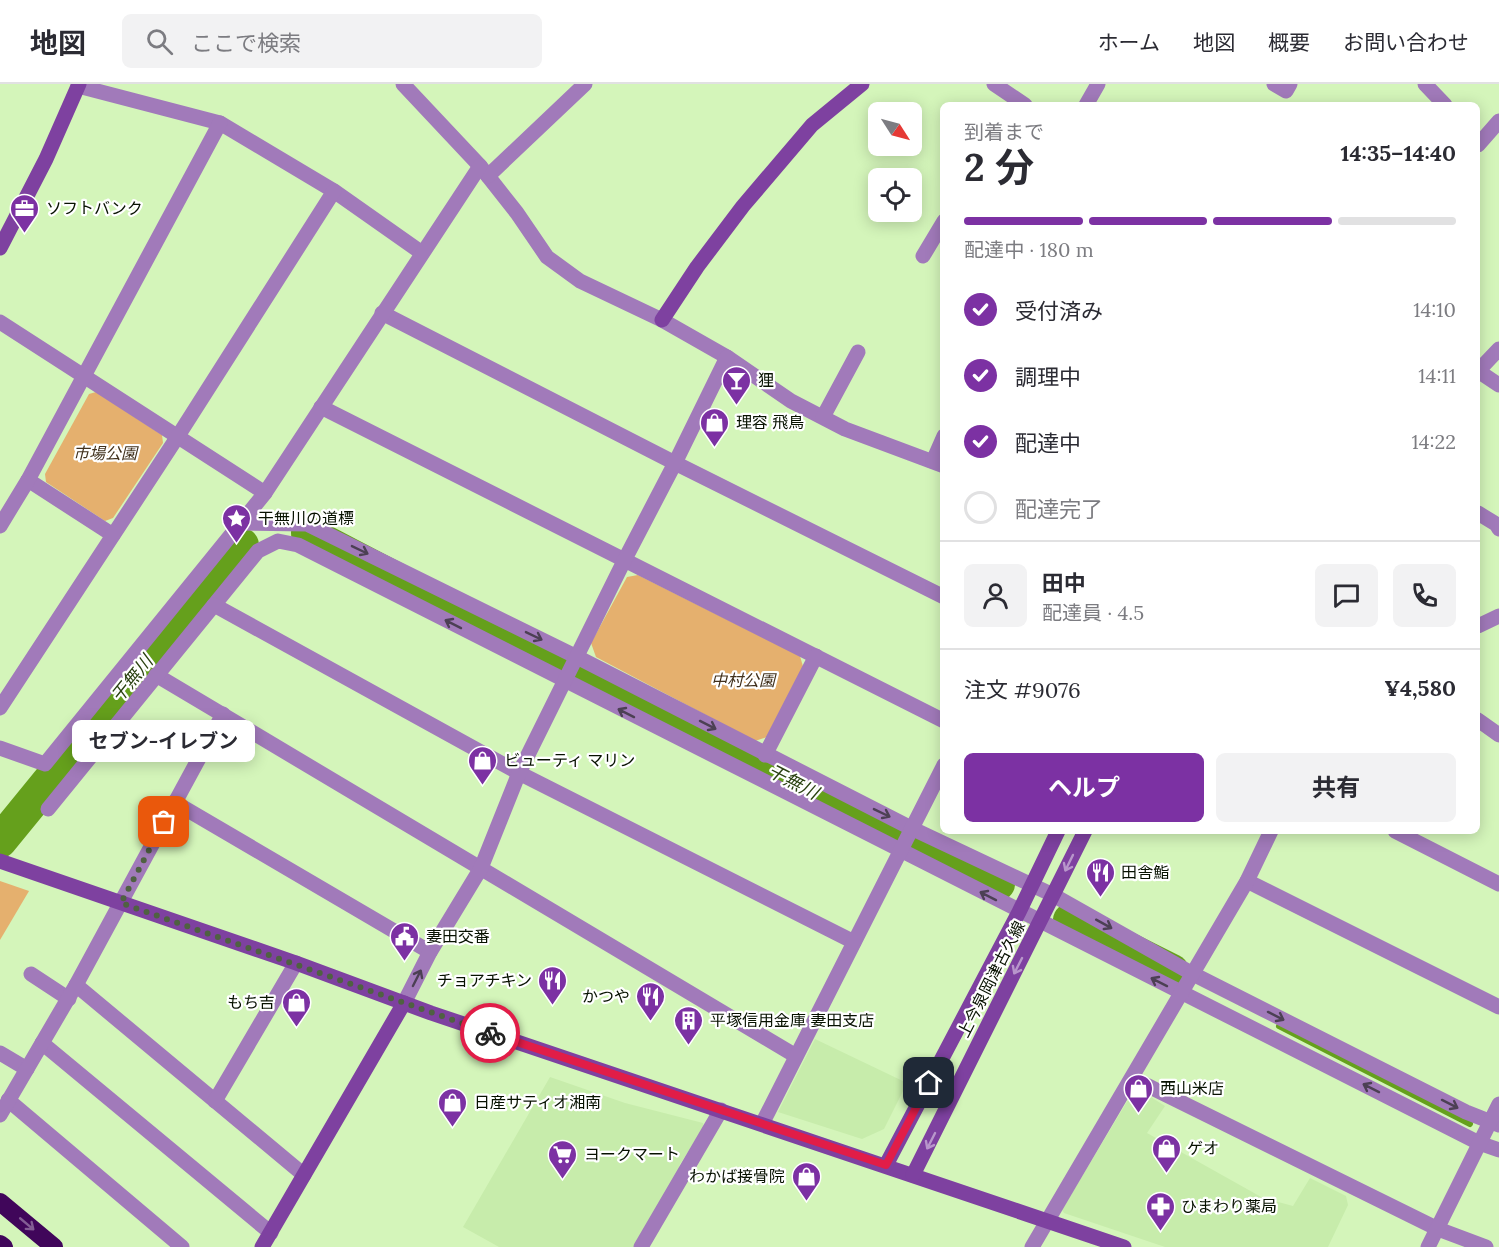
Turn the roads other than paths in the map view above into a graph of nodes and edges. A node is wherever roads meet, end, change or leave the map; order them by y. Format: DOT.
graph roads {
  1 [pos="404,84"];
  2 [pos="585,84"];
  3 [pos="862,84"];
  4 [pos="994,84"];
  5 [pos="1098,84"];
  6 [pos="1274,84"];
  7 [pos="1290,84"];
  8 [pos="1425,84"];
  9 [pos="78,85"];
  10 [pos="1021,102"];
  11 [pos="1088,102"];
  12 [pos="1442,102"];
  13 [pos="1499,121"];
  14 [pos="220,123"];
  15 [pos="1480,141"];
  16 [pos="484,171"];
  17 [pos="334,191"];
  18 [pos="940,228"];
  19 [pos="0,248"];
  20 [pos="422,253"];
  21 [pos="923,256"];
  22 [pos="382,313"];
  23 [pos="662,320"];
  24 [pos="0,322"];
  25 [pos="1499,349"];
  26 [pos="858,352"];
  27 [pos="727,357"];
  28 [pos="1480,369"];
  29 [pos="1480,372"];
  30 [pos="85,375"];
  31 [pos="1499,385"];
  32 [pos="321,407"];
  33 [pos="823,417"];
  34 [pos="178,436"];
  35 [pos="675,464"];
  36 [pos="938,464"];
  37 [pos="28,480"];
  38 [pos="266,493"];
  39 [pos="1480,516"];
  40 [pos="243,523"];
  41 [pos="280,524"];
  42 [pos="0,526"];
  43 [pos="1499,529"];
  44 [pos="113,535"];
  45 [pos="278,541"];
  46 [pos="625,559"];
  47 [pos="940,595"];
  48 [pos="214,605"];
  49 [pos="1499,616"];
  50 [pos="1480,625"];
  51 [pos="816,656"];
  52 [pos="577,657"];
  53 [pos="156,675"];
  54 [pos="564,681"];
  55 [pos="0,708"];
  56 [pos="223,714"];
  57 [pos="940,719"];
  58 [pos="1480,721"];
  59 [pos="1499,735"];
  60 [pos="0,748"];
  61 [pos="765,755"];
  62 [pos="519,773"];
  63 [pos="940,773"];
  64 [pos="174,802"];
  65 [pos="48,809"];
  66 [pos="1056,834"];
  67 [pos="1084,834"];
  68 [pos="1269,834"];
  69 [pos="1401,834"];
  70 [pos="906,839"];
  71 [pos="0,861"];
  72 [pos="481,868"];
  73 [pos="1247,881"];
  74 [pos="1031,884"];
  75 [pos="1499,884"];
  76 [pos="1053,895"];
  77 [pos="121,903"];
  78 [pos="1019,912"];
  79 [pos="1040,922"];
  80 [pos="854,942"];
  81 [pos="430,952"];
  82 [pos="296,963"];
  83 [pos="31,974"];
  84 [pos="1193,974"];
  85 [pos="76,985"];
  86 [pos="1181,993"];
  87 [pos="69,999"];
  88 [pos="404,1003"];
  89 [pos="1499,1007"];
  90 [pos="42,1043"];
  91 [pos="0,1053"];
  92 [pos="796,1056"];
  93 [pos="27,1069"];
  94 [pos="1132,1078"];
  95 [pos="8,1100"];
  96 [pos="215,1101"];
  97 [pos="1499,1104"];
  98 [pos="720,1110"];
  99 [pos="0,1115"];
  100 [pos="762,1124"];
  101 [pos="1494,1124"];
  102 [pos="1479,1143"];
  103 [pos="1499,1150"];
  104 [pos="886,1165"];
  105 [pos="304,1175"];
  106 [pos="914,1175"];
  107 [pos="0,1202"];
  108 [pos="1047,1221"];
  109 [pos="1438,1229"];
  110 [pos="271,1233"];
  111 [pos="0,1244"];
  112 [pos="4,1247"];
  113 [pos="54,1247"];
  114 [pos="182,1247"];
  115 [pos="262,1247"];
  116 [pos="641,1247"];
  117 [pos="1032,1247"];
  118 [pos="1124,1247"];
  119 [pos="1428,1247"];
  120 [pos="1486,1247"];
  1 -- 16 [label="street"];
  2 -- 16 [label="street"];
  3 -- 23 [label="street"];
  4 -- 10 [label="street"];
  5 -- 11 [label="street"];
  6 -- 7 [label="street"];
  8 -- 12 [label="street"];
  9 -- 14 [label="street"];
  9 -- 19 [label="street"];
  13 -- 15 [label="street"];
  14 -- 17 [label="street"];
  14 -- 30 [label="street"];
  16 -- 20 [label="street"];
  16 -- 23 [label="street"];
  17 -- 20 [label="street"];
  17 -- 34 [label="street"];
  18 -- 21 [label="street"];
  20 -- 22 [label="street"];
  22 -- 32 [label="street"];
  22 -- 35 [label="street"];
  23 -- 27 [label="street"];
  24 -- 30 [label="street"];
  25 -- 28 [label="street"];
  26 -- 33 [label="street"];
  27 -- 33 [label="street"];
  27 -- 35 [label="street"];
  29 -- 31 [label="street"];
  30 -- 34 [label="street"];
  30 -- 37 [label="street"];
  32 -- 38 [label="street"];
  32 -- 46 [label="street"];
  33 -- 36 [label="street"];
  34 -- 38 [label="street"];
  34 -- 44 [label="street"];
  35 -- 46 [label="street"];
  35 -- 47 [label="street"];
  37 -- 42 [label="street"];
  37 -- 44 [label="street"];
  38 -- 40 [label="street"];
  39 -- 43 [label="street"];
  40 -- 41 [label="street"];
  40 -- 60 [label="street"];
  41 -- 45 [label="street"];
  41 -- 52 [label="street, one-way"];
  44 -- 55 [label="street"];
  45 -- 48 [label="street"];
  54 -- 45 [label="street, one-way"];
  46 -- 51 [label="street"];
  46 -- 52 [label="street"];
  48 -- 53 [label="street"];
  48 -- 62 [label="street"];
  49 -- 50 [label="street"];
  51 -- 57 [label="street"];
  51 -- 61 [label="street"];
  52 -- 54 [label="street"];
  52 -- 61 [label="street, one-way"];
  53 -- 56 [label="street"];
  53 -- 65 [label="street"];
  54 -- 62 [label="street"];
  70 -- 54 [label="street, one-way"];
  56 -- 64 [label="street"];
  56 -- 72 [label="street"];
  58 -- 59 [label="street"];
  61 -- 70 [label="street, one-way"];
  62 -- 72 [label="street"];
  62 -- 80 [label="street"];
  63 -- 70 [label="street"];
  64 -- 77 [label="street"];
  64 -- 81 [label="street"];
  66 -- 74 [label="street, 上今泉岡津古久線"];
  67 -- 76 [label="street, 上今泉岡津古久線, one-way"];
  68 -- 73 [label="street"];
  69 -- 75 [label="street"];
  70 -- 74 [label="street"];
  78 -- 70 [label="street, one-way"];
  70 -- 80 [label="street"];
  71 -- 77 [label="street"];
  72 -- 81 [label="street"];
  72 -- 92 [label="street"];
  73 -- 84 [label="street"];
  73 -- 89 [label="street"];
  74 -- 76 [label="street"];
  74 -- 78 [label="street, 上今泉岡津古久線"];
  76 -- 79 [label="street, 上今泉岡津古久線"];
  76 -- 84 [label="street, one-way"];
  77 -- 82 [label="street"];
  77 -- 85 [label="street"];
  78 -- 79 [label="street"];
  78 -- 104 [label="street, 上今泉岡津古久線"];
  86 -- 79 [label="street, one-way"];
  79 -- 106 [label="street, 上今泉岡津古久線, one-way"];
  80 -- 92 [label="street"];
  88 -- 81 [label="street, one-way"];
  82 -- 88 [label="street"];
  82 -- 96 [label="street"];
  83 -- 87 [label="street"];
  84 -- 86 [label="street"];
  84 -- 101 [label="street, one-way"];
  85 -- 87 [label="street"];
  85 -- 96 [label="street"];
  86 -- 94 [label="street"];
  102 -- 86 [label="street, one-way"];
  87 -- 90 [label="street"];
  88 -- 98 [label="street"];
  88 -- 105 [label="street"];
  90 -- 93 [label="street"];
  90 -- 110 [label="street"];
  91 -- 93 [label="street"];
  92 -- 100 [label="street"];
  93 -- 95 [label="street"];
  94 -- 108 [label="street"];
  94 -- 109 [label="street"];
  95 -- 99 [label="street"];
  95 -- 114 [label="street"];
  96 -- 105 [label="street"];
  97 -- 101 [label="street"];
  98 -- 100 [label="street"];
  98 -- 116 [label="street"];
  100 -- 104 [label="street"];
  101 -- 102 [label="street"];
  102 -- 103 [label="street"];
  102 -- 109 [label="street"];
  104 -- 106 [label="street"];
  105 -- 110 [label="street"];
  106 -- 108 [label="street"];
  107 -- 113 [label="highway, one-way"];
  108 -- 117 [label="street"];
  108 -- 118 [label="street"];
  109 -- 119 [label="street"];
  109 -- 120 [label="street"];
  110 -- 115 [label="street"];
  111 -- 112 [label="highway"];
}
